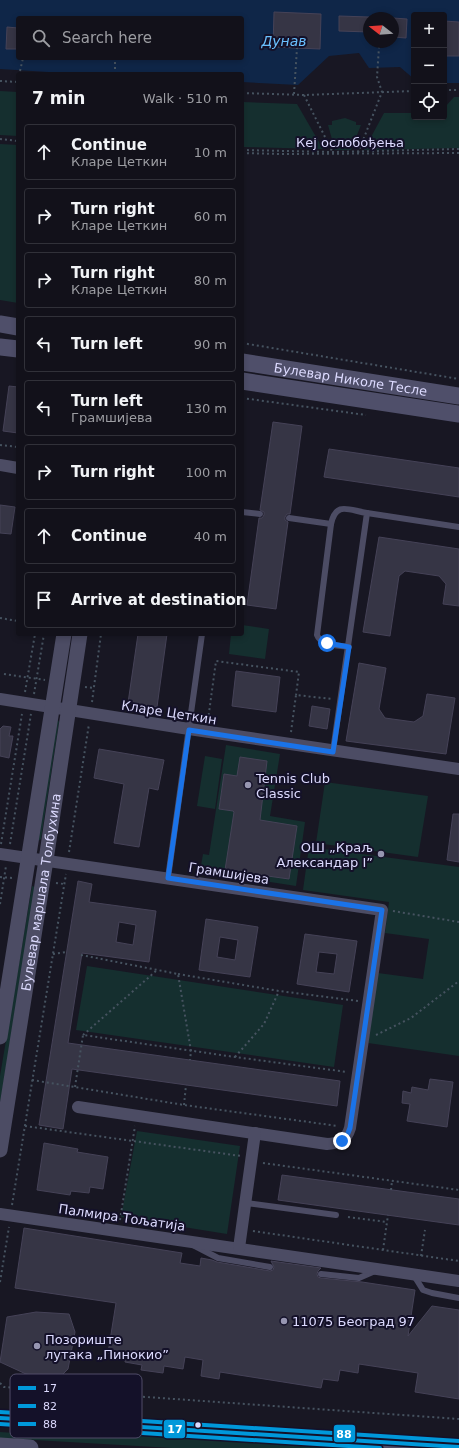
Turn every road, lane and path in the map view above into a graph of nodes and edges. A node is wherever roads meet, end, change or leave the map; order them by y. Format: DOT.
graph roads {
  1 [pos="297,48"];
  2 [pos="379,48"];
  3 [pos="22,60"];
  4 [pos="115,60"];
  5 [pos="20,71"];
  6 [pos="115,72"];
  7 [pos="0,81"];
  8 [pos="16,82"];
  9 [pos="447,90"];
  10 [pos="459,90"];
  11 [pos="411,91"];
  12 [pos="382,92"];
  13 [pos="244,93"];
  14 [pos="294,95"];
  15 [pos="304,95"];
  16 [pos="0,140"];
  17 [pos="16,141"];
  18 [pos="244,150"];
  19 [pos="459,150"];
  20 [pos="244,153"];
  21 [pos="332,153"];
  22 [pos="358,153"];
  23 [pos="459,153"];
  24 [pos="0,324"];
  25 [pos="16,327"];
  26 [pos="244,344"];
  27 [pos="0,347"];
  28 [pos="16,349"];
  29 [pos="244,362"];
  30 [pos="459,379"];
  31 [pos="244,381"];
  32 [pos="459,396"];
  33 [pos="244,398"];
  34 [pos="459,414"];
  35 [pos="370,416"];
  36 [pos="0,445"];
  37 [pos="16,446"];
  38 [pos="0,465"];
  39 [pos="16,468"];
  40 [pos="244,512"];
  41 [pos="367,513"];
  42 [pos="260,514"];
  43 [pos="289,518"];
  44 [pos="331,524"];
  45 [pos="459,527"];
  46 [pos="0,618"];
  47 [pos="16,621"];
  48 [pos="35,636"];
  49 [pos="44,636"];
  50 [pos="64,636"];
  51 [pos="80,636"];
  52 [pos="101,636"];
  53 [pos="202,636"];
  54 [pos="349,647"];
  55 [pos="4,674"];
  56 [pos="28,678"];
  57 [pos="36,679"];
  58 [pos="56,682"];
  59 [pos="296,695"];
  60 [pos="0,699"];
  61 [pos="341,700"];
  62 [pos="28,703"];
  63 [pos="52,707"];
  64 [pos="68,710"];
  65 [pos="90,714"];
  66 [pos="208,723"];
  67 [pos="189,730"];
  68 [pos="291,734"];
  69 [pos="333,752"];
  70 [pos="459,769"];
  71 [pos="3,852"];
  72 [pos="29,858"];
  73 [pos="46,860"];
  74 [pos="68,864"];
  75 [pos="168,878"];
  76 [pos="0,904"];
  77 [pos="382,910"];
  78 [pos="459,922"];
  79 [pos="67,952"];
  80 [pos="53,954"];
  81 [pos="81,955"];
  82 [pos="157,971"];
  83 [pos="178,974"];
  84 [pos="459,981"];
  85 [pos="279,991"];
  86 [pos="369,1002"];
  87 [pos="83,1035"];
  88 [pos="0,1037"];
  89 [pos="364,1040"];
  90 [pos="191,1051"];
  91 [pos="235,1058"];
  92 [pos="190,1060"];
  93 [pos="358,1073"];
  94 [pos="32,1080"];
  95 [pos="186,1085"];
  96 [pos="75,1087"];
  97 [pos="184,1105"];
  98 [pos="78,1107"];
  99 [pos="137,1116"];
  100 [pos="25,1126"];
  101 [pos="350,1128"];
  102 [pos="255,1133"];
  103 [pos="133,1141"];
  104 [pos="0,1150"];
  105 [pos="247,1159"];
  106 [pos="392,1181"];
  107 [pos="391,1190"];
  108 [pos="459,1190"];
  109 [pos="246,1203"];
  110 [pos="5,1214"];
  111 [pos="336,1215"];
  112 [pos="388,1215"];
  113 [pos="348,1217"];
  114 [pos="387,1222"];
  115 [pos="242,1229"];
  116 [pos="425,1230"];
  117 [pos="119,1231"];
  118 [pos="187,1241"];
  119 [pos="239,1248"];
  120 [pos="383,1250"];
  121 [pos="421,1256"];
  122 [pos="459,1261"];
  123 [pos="270,1266"];
  124 [pos="377,1269"];
  125 [pos="320,1274"];
  126 [pos="413,1274"];
  127 [pos="459,1281"];
  128 [pos="0,1282"];
  129 [pos="459,1298"];
  130 [pos="0,1383"];
  131 [pos="10,1387"];
  132 [pos="142,1397"];
  133 [pos="459,1419"];
  134 [pos="142,1426"];
  135 [pos="2,1447"];
  136 [pos="459,1447"];
  137 [pos="30,1448"];
  1 -- 14 [label="path"];
  2 -- 12 [label="path"];
  3 -- 5 [label="path"];
  4 -- 6 [label="path"];
  7 -- 8 [label="path"];
  9 -- 10 [label="path"];
  11 -- 12 [label="path"];
  12 -- 15 [label="path"];
  12 -- 22 [label="path"];
  13 -- 14 [label="path"];
  14 -- 15 [label="path"];
  15 -- 21 [label="path"];
  16 -- 17 [label="path"];
  18 -- 21 [label="path, Кеј ослобођења"];
  19 -- 22 [label="path, Кеј ослобођења"];
  20 -- 21 [label="path"];
  21 -- 22 [label="path"];
  22 -- 23 [label="path"];
  24 -- 25 [label="main road"];
  26 -- 30 [label="path"];
  27 -- 28 [label="main road"];
  29 -- 32 [label="main road, Булевар Николе Тесле"];
  31 -- 34 [label="main road, Булевар Николе Тесле"];
  33 -- 35 [label="path"];
  36 -- 37 [label="path"];
  38 -- 39 [label="street"];
  40 -- 42 [label="lane"];
  41 -- 44 [label="lane"];
  41 -- 45 [label="lane"];
  41 -- 54 [label="lane"];
  43 -- 44 [label="lane"];
  44 -- 54 [label="lane"];
  46 -- 47 [label="path"];
  48 -- 56 [label="path"];
  49 -- 57 [label="path"];
  50 -- 58 [label="street, Булевар маршала Толбухина"];
  51 -- 64 [label="street, Булевар маршала Толбухина"];
  52 -- 65 [label="path"];
  53 -- 67 [label="lane"];
  54 -- 61 [label="lane"];
  55 -- 56 [label="path"];
  56 -- 57 [label="path"];
  56 -- 62 [label="path"];
  57 -- 58 [label="path"];
  57 -- 62 [label="path"];
  58 -- 63 [label="street, Булевар маршала Толбухина"];
  59 -- 61 [label="path"];
  59 -- 66 [label="path"];
  59 -- 68 [label="path"];
  60 -- 62 [label="street, Кларе Цеткин"];
  61 -- 69 [label="lane"];
  62 -- 63 [label="street, Кларе Цеткин"];
  62 -- 71 [label="path"];
  62 -- 71 [label="path"];
  63 -- 64 [label="street, Кларе Цеткин"];
  63 -- 72 [label="street, Булевар маршала Толбухина"];
  64 -- 65 [label="street, Кларе Цеткин"];
  64 -- 73 [label="street, Булевар маршала Толбухина"];
  65 -- 67 [label="street, Кларе Цеткин"];
  65 -- 74 [label="path"];
  67 -- 69 [label="street, Кларе Цеткин"];
  67 -- 75 [label="lane"];
  69 -- 70 [label="street, Кларе Цеткин"];
  71 -- 72 [label="street, Грамшијева"];
  71 -- 76 [label="path"];
  72 -- 73 [label="street, Грамшијева"];
  72 -- 88 [label="street, Булевар маршала Толбухина"];
  73 -- 74 [label="street, Грамшијева"];
  73 -- 104 [label="street, Булевар маршала Толбухина"];
  74 -- 75 [label="street, Грамшијева"];
  74 -- 80 [label="path"];
  75 -- 77 [label="street, Грамшијева"];
  77 -- 78 [label="path"];
  77 -- 86 [label="street"];
  79 -- 80 [label="path"];
  80 -- 94 [label="path"];
  81 -- 82 [label="path"];
  82 -- 83 [label="path"];
  82 -- 87 [label="path"];
  83 -- 85 [label="path"];
  83 -- 90 [label="path"];
  84 -- 89 [label="path"];
  85 -- 86 [label="path"];
  85 -- 91 [label="path"];
  86 -- 89 [label="street"];
  87 -- 90 [label="path"];
  87 -- 96 [label="path"];
  89 -- 93 [label="street"];
  90 -- 91 [label="path"];
  90 -- 92 [label="path"];
  91 -- 93 [label="path"];
  93 -- 101 [label="street"];
  94 -- 96 [label="path"];
  94 -- 100 [label="path"];
  95 -- 97 [label="path"];
  96 -- 97 [label="path"];
  97 -- 101 [label="path"];
  98 -- 99 [label="street"];
  99 -- 102 [label="street"];
  99 -- 103 [label="path"];
  100 -- 103 [label="path"];
  100 -- 110 [label="path"];
  101 -- 102 [label="street"];
  102 -- 105 [label="street"];
  103 -- 105 [label="path"];
  103 -- 117 [label="path"];
  105 -- 106 [label="path"];
  105 -- 109 [label="street"];
  106 -- 107 [label="path"];
  106 -- 108 [label="path"];
  109 -- 111 [label="lane"];
  109 -- 115 [label="street"];
  110 -- 117 [label="street, Палмира Тољатија"];
  110 -- 128 [label="path"];
  112 -- 114 [label="path"];
  113 -- 114 [label="path"];
  114 -- 120 [label="path"];
  115 -- 119 [label="street"];
  115 -- 120 [label="path"];
  116 -- 121 [label="path"];
  117 -- 118 [label="street, Палмира Тољатија"];
  118 -- 119 [label="street, Палмира Тољатија"];
  118 -- 123 [label="lane"];
  119 -- 124 [label="street, Палмира Тољатија"];
  120 -- 121 [label="path"];
  121 -- 122 [label="path"];
  124 -- 125 [label="lane"];
  124 -- 126 [label="street, Палмира Тољатија"];
  126 -- 127 [label="street, Палмира Тољатија"];
  126 -- 129 [label="lane"];
  130 -- 131 [label="path"];
  132 -- 133 [label="path"];
  134 -- 136 [label="main road"];
  135 -- 137 [label="main road"];
}
